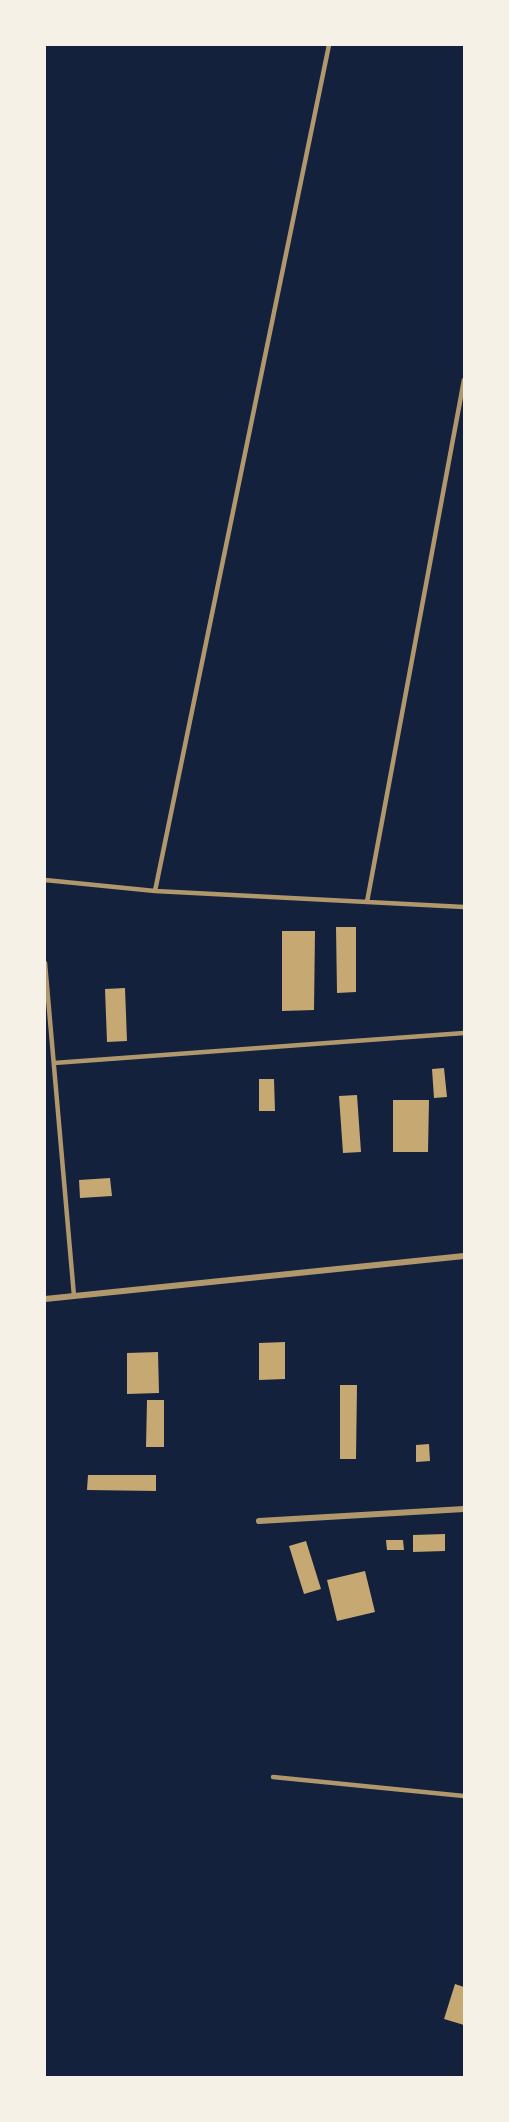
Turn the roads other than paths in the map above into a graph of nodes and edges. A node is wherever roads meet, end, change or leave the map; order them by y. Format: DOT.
graph roads {
  1 [pos="329,45"];
  2 [pos="464,380"];
  3 [pos="45,880"];
  4 [pos="155,891"];
  5 [pos="367,902"];
  6 [pos="464,907"];
  7 [pos="45,963"];
  8 [pos="464,1033"];
  9 [pos="54,1063"];
  10 [pos="464,1256"];
  11 [pos="74,1296"];
  12 [pos="45,1299"];
  13 [pos="464,1509"];
  14 [pos="259,1521"];
  15 [pos="273,1777"];
  16 [pos="464,1796"];
  1 -- 4 [label="lane"];
  2 -- 5 [label="lane"];
  3 -- 4 [label="lane"];
  4 -- 5 [label="lane"];
  5 -- 6 [label="lane"];
  7 -- 9 [label="lane"];
  8 -- 9 [label="lane"];
  9 -- 11 [label="lane"];
  10 -- 11 [label="street"];
  11 -- 12 [label="street"];
  13 -- 14 [label="street"];
  15 -- 16 [label="lane"];
}
